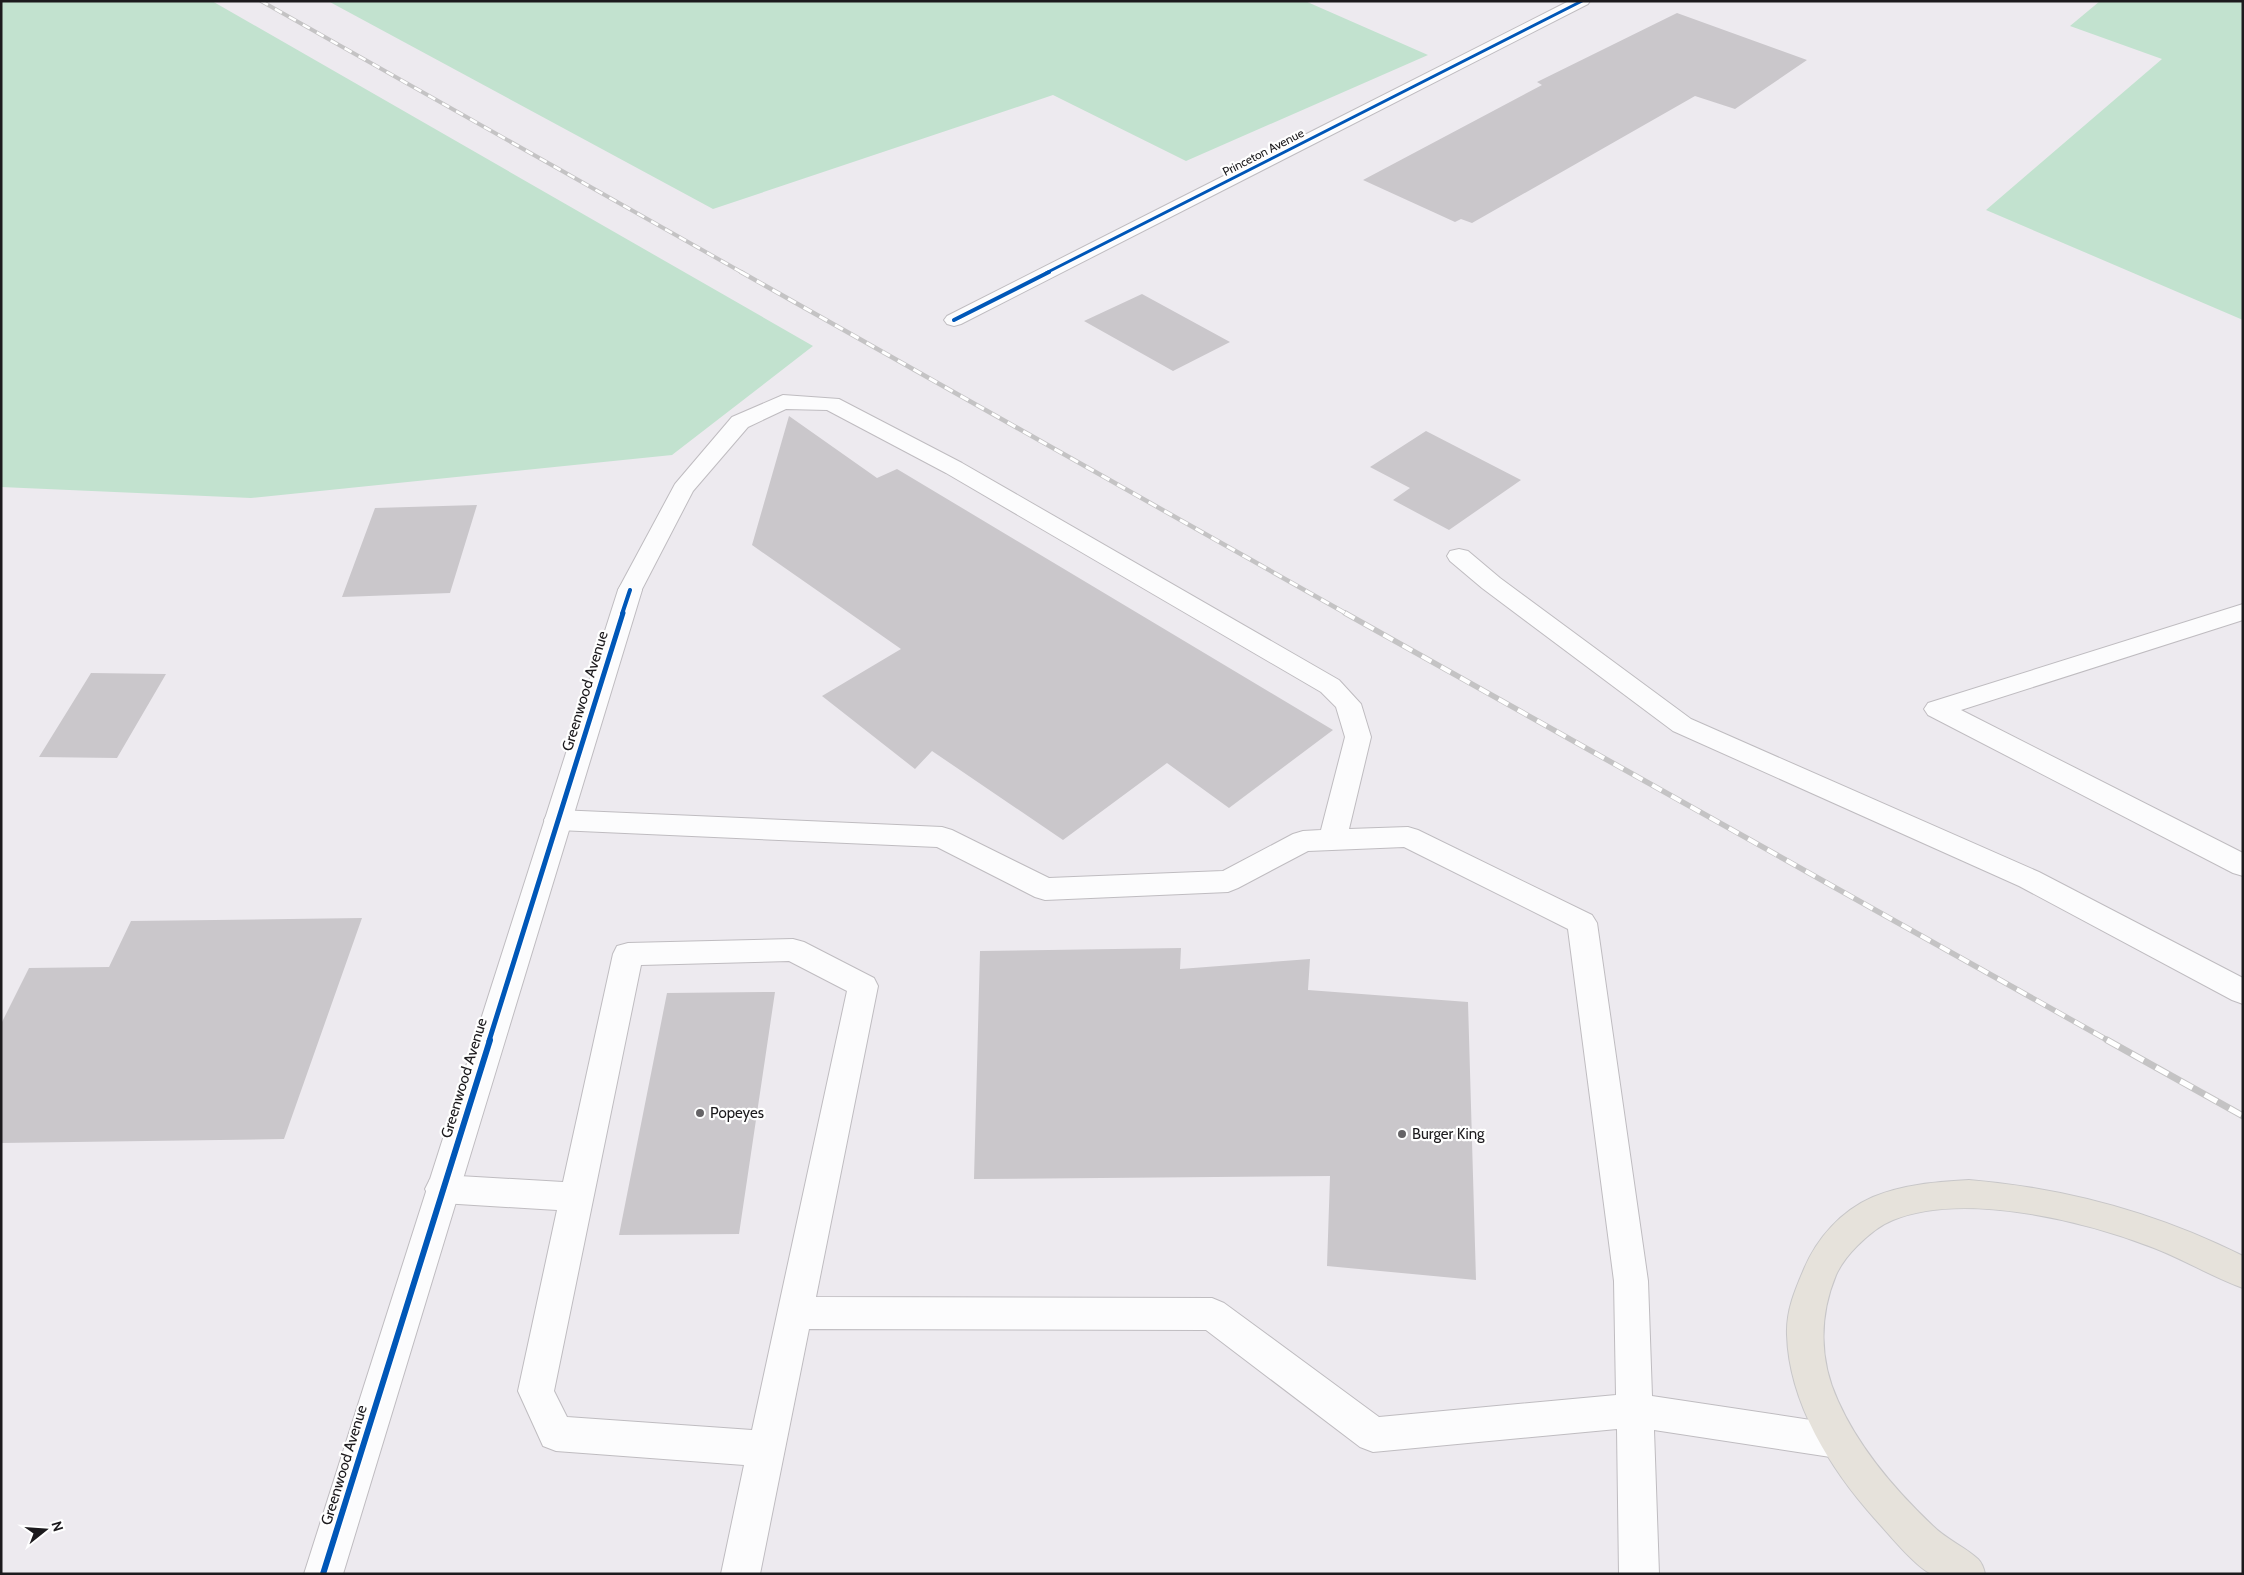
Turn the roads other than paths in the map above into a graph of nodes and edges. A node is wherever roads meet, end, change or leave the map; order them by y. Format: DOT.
graph roads {
  1 [pos="1582,1"];
  2 [pos="954,320"];
  3 [pos="1458,556"];
  4 [pos="2240,617"];
  5 [pos="558,820"];
  6 [pos="1332,839"];
  7 [pos="2243,866"];
  8 [pos="2243,992"];
  9 [pos="442,1189"];
  10 [pos="577,1197"];
  11 [pos="2243,1273"];
  12 [pos="795,1313"];
  13 [pos="1635,1410"];
  14 [pos="1837,1441"];
  15 [pos="767,1448"];
  16 [pos="323,1574"];
  17 [pos="740,1574"];
  18 [pos="1639,1574"];
  19 [pos="1966,1574"];
  1 -- 2 [label="street, Princeton Avenue"];
  3 -- 8 [label="street"];
  4 -- 7 [label="street"];
  5 -- 6 [label="street"];
  5 -- 6 [label="street, Greenwood Avenue"];
  5 -- 9 [label="street, Greenwood Avenue"];
  6 -- 13 [label="street"];
  9 -- 10 [label="street"];
  9 -- 16 [label="street, Greenwood Avenue"];
  10 -- 12 [label="street"];
  10 -- 15 [label="street"];
  11 -- 14 [label="main road"];
  12 -- 13 [label="street"];
  12 -- 15 [label="street"];
  13 -- 14 [label="street"];
  13 -- 18 [label="street"];
  14 -- 19 [label="main road"];
  15 -- 17 [label="street"];
}
